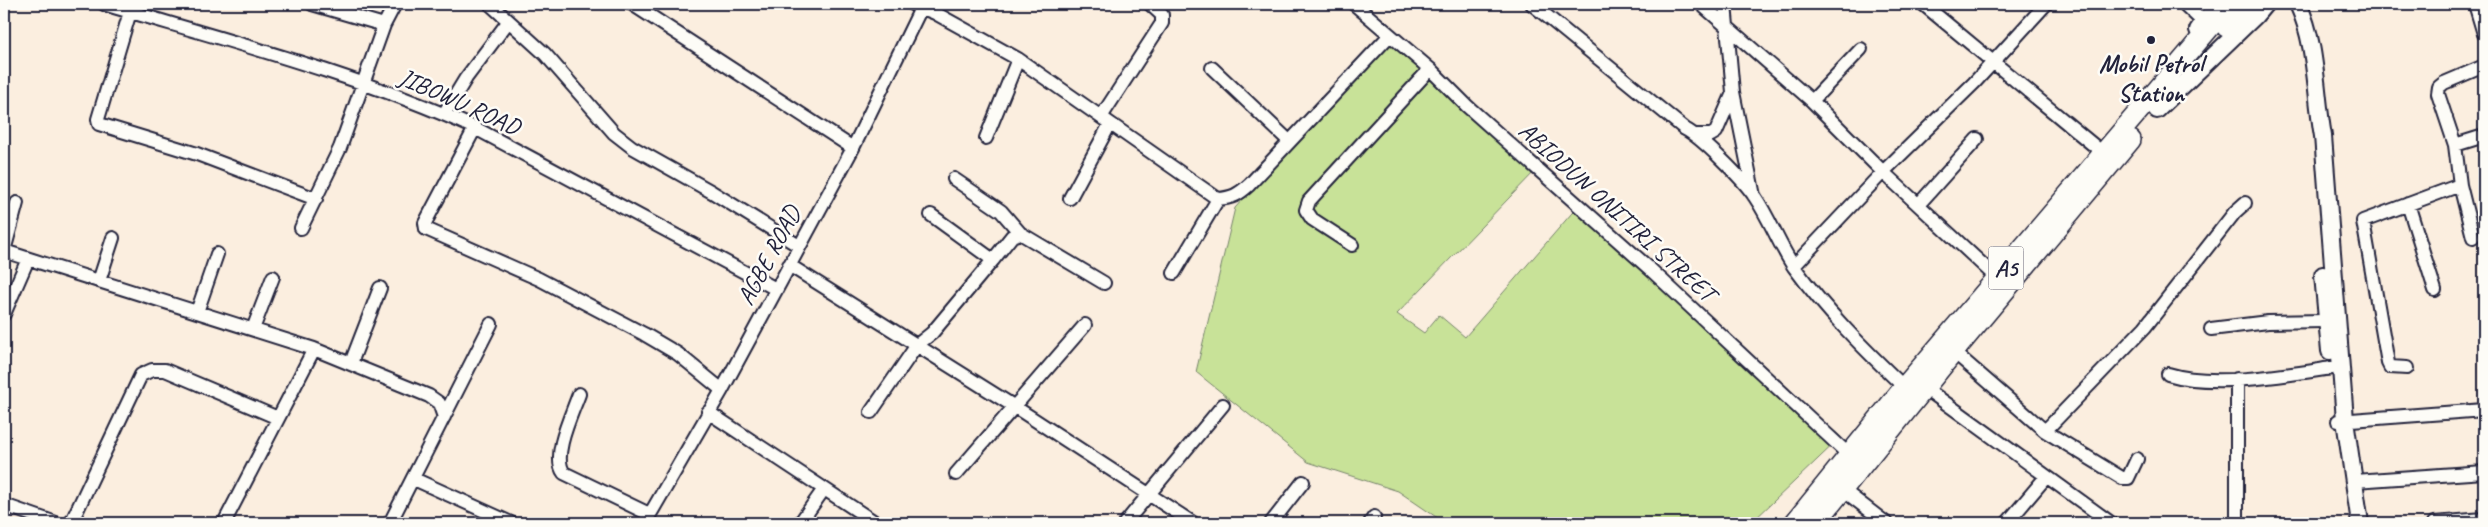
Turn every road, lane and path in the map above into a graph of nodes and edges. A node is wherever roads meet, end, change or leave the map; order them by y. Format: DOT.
graph roads {
  1 [pos="108,4"];
  2 [pos="312,4"];
  3 [pos="395,4"];
  4 [pos="490,4"];
  5 [pos="632,4"];
  6 [pos="1150,4"];
  7 [pos="1354,4"];
  8 [pos="1532,4"];
  9 [pos="1701,4"];
  10 [pos="1725,4"];
  11 [pos="1923,4"];
  12 [pos="2046,4"];
  13 [pos="2184,4"];
  14 [pos="2217,4"];
  15 [pos="2230,4"];
  16 [pos="2246,4"];
  17 [pos="2265,4"];
  18 [pos="2292,4"];
  19 [pos="2298,4"];
  20 [pos="2475,4"];
  21 [pos="919,5"];
  22 [pos="130,12"];
  23 [pos="508,22"];
  24 [pos="2204,22"];
  25 [pos="384,25"];
  26 [pos="1727,28"];
  27 [pos="2484,34"];
  28 [pos="1390,35"];
  29 [pos="1861,49"];
  30 [pos="1018,59"];
  31 [pos="1991,62"];
  32 [pos="2484,66"];
  33 [pos="1212,68"];
  34 [pos="1430,69"];
  35 [pos="363,84"];
  36 [pos="1733,92"];
  37 [pos="1812,100"];
  38 [pos="2152,106"];
  39 [pos="444,114"];
  40 [pos="1105,121"];
  41 [pos="475,128"];
  42 [pos="1697,135"];
  43 [pos="2484,136"];
  44 [pos="986,138"];
  45 [pos="1977,139"];
  46 [pos="1289,141"];
  47 [pos="2455,145"];
  48 [pos="852,148"];
  49 [pos="2103,153"];
  50 [pos="1883,172"];
  51 [pos="954,179"];
  52 [pos="2460,186"];
  53 [pos="1754,196"];
  54 [pos="1070,198"];
  55 [pos="316,199"];
  56 [pos="1218,199"];
  57 [pos="17,203"];
  58 [pos="2245,203"];
  59 [pos="1919,204"];
  60 [pos="2408,204"];
  61 [pos="931,216"];
  62 [pos="301,228"];
  63 [pos="1020,233"];
  64 [pos="2473,237"];
  65 [pos="113,238"];
  66 [pos="1352,245"];
  67 [pos="799,246"];
  68 [pos="4,251"];
  69 [pos="217,254"];
  70 [pos="28,259"];
  71 [pos="993,260"];
  72 [pos="789,265"];
  73 [pos="1794,266"];
  74 [pos="1174,273"];
  75 [pos="273,277"];
  76 [pos="1997,278"];
  77 [pos="99,281"];
  78 [pos="1104,283"];
  79 [pos="380,288"];
  80 [pos="776,289"];
  81 [pos="2434,290"];
  82 [pos="197,312"];
  83 [pos="4,314"];
  84 [pos="2325,321"];
  85 [pos="491,324"];
  86 [pos="1085,325"];
  87 [pos="252,329"];
  88 [pos="2211,329"];
  89 [pos="917,345"];
  90 [pos="314,349"];
  91 [pos="1954,352"];
  92 [pos="351,363"];
  93 [pos="2332,368"];
  94 [pos="2408,368"];
  95 [pos="2168,374"];
  96 [pos="2237,379"];
  97 [pos="1904,387"];
  98 [pos="1925,388"];
  99 [pos="722,390"];
  100 [pos="579,394"];
  101 [pos="1222,405"];
  102 [pos="1015,407"];
  103 [pos="2484,410"];
  104 [pos="708,412"];
  105 [pos="871,412"];
  106 [pos="444,417"];
  107 [pos="278,418"];
  108 [pos="2342,421"];
  109 [pos="2046,431"];
  110 [pos="1849,454"];
  111 [pos="2137,458"];
  112 [pos="2484,472"];
  113 [pos="956,474"];
  114 [pos="2046,477"];
  115 [pos="414,479"];
  116 [pos="2355,481"];
  117 [pos="1303,482"];
  118 [pos="824,489"];
  119 [pos="1843,490"];
  120 [pos="1149,495"];
  121 [pos="4,505"];
  122 [pos="647,518"];
  123 [pos="489,519"];
  124 [pos="2484,519"];
  125 [pos="56,523"];
  126 [pos="71,523"];
  127 [pos="224,523"];
  128 [pos="390,523"];
  129 [pos="511,523"];
  130 [pos="800,523"];
  131 [pos="876,523"];
  132 [pos="1125,523"];
  133 [pos="1193,523"];
  134 [pos="1271,523"];
  135 [pos="1794,523"];
  136 [pos="1816,523"];
  137 [pos="1886,523"];
  138 [pos="2007,523"];
  139 [pos="2111,523"];
  140 [pos="2237,523"];
  141 [pos="2350,523"];
  142 [pos="2360,523"];
  143 [pos="2434,523"];
  1 -- 22 [label="street, JIBOWU ROAD"];
  2 -- 25 [label="street"];
  3 -- 25 [label="street"];
  4 -- 23 [label="street"];
  5 -- 48 [label="street"];
  6 -- 40 [label="street"];
  7 -- 28 [label="street, ABIODUN ONITIRI STREET"];
  8 -- 42 [label="street"];
  9 -- 26 [label="street"];
  10 -- 26 [label="street"];
  11 -- 31 [label="street"];
  12 -- 31 [label="street"];
  13 -- 24 [label="street"];
  14 -- 24 [label="main road"];
  15 -- 38 [label="highway, A5"];
  16 -- 38 [label="highway, A5"];
  17 -- 38 [label="main road"];
  18 -- 84 [label="main road"];
  19 -- 108 [label="main road"];
  20 -- 27 [label="street"];
  21 -- 30 [label="street"];
  21 -- 48 [label="street, AGBE ROAD"];
  22 -- 35 [label="street, JIBOWU ROAD"];
  22 -- 55 [label="street"];
  23 -- 39 [label="street"];
  23 -- 67 [label="street"];
  24 -- 38 [label="main road"];
  25 -- 35 [label="street"];
  26 -- 36 [label="street"];
  26 -- 37 [label="street"];
  28 -- 34 [label="street, ABIODUN ONITIRI STREET"];
  28 -- 46 [label="street"];
  29 -- 37 [label="street"];
  30 -- 40 [label="street"];
  30 -- 44 [label="street"];
  31 -- 49 [label="street"];
  31 -- 50 [label="street"];
  32 -- 47 [label="street"];
  33 -- 46 [label="street"];
  34 -- 66 [label="street"];
  34 -- 110 [label="street, ABIODUN ONITIRI STREET"];
  35 -- 39 [label="street, JIBOWU ROAD"];
  35 -- 55 [label="street"];
  36 -- 42 [label="street"];
  36 -- 53 [label="street"];
  37 -- 50 [label="street"];
  38 -- 49 [label="highway, A5"];
  38 -- 91 [label="highway, A5"];
  39 -- 41 [label="street, JIBOWU ROAD"];
  40 -- 54 [label="street"];
  40 -- 56 [label="street"];
  41 -- 80 [label="street, JIBOWU ROAD"];
  41 -- 99 [label="street"];
  42 -- 53 [label="street"];
  43 -- 47 [label="street"];
  45 -- 59 [label="street"];
  46 -- 56 [label="street"];
  47 -- 52 [label="street"];
  48 -- 67 [label="street, AGBE ROAD"];
  49 -- 76 [label="highway, A5"];
  50 -- 59 [label="street"];
  50 -- 73 [label="street"];
  51 -- 63 [label="street"];
  52 -- 60 [label="street"];
  52 -- 64 [label="street"];
  53 -- 73 [label="street"];
  55 -- 62 [label="street"];
  56 -- 74 [label="street"];
  57 -- 68 [label="street"];
  58 -- 109 [label="street"];
  59 -- 76 [label="street"];
  60 -- 81 [label="street"];
  60 -- 94 [label="street"];
  61 -- 71 [label="street"];
  63 -- 71 [label="street"];
  63 -- 78 [label="street"];
  65 -- 77 [label="street"];
  67 -- 72 [label="street, AGBE ROAD"];
  68 -- 70 [label="street"];
  69 -- 82 [label="street"];
  70 -- 77 [label="street"];
  70 -- 83 [label="street"];
  71 -- 89 [label="street"];
  72 -- 80 [label="street, AGBE ROAD"];
  72 -- 89 [label="street"];
  73 -- 97 [label="street"];
  75 -- 87 [label="street"];
  76 -- 97 [label="highway, A5"];
  77 -- 82 [label="street"];
  79 -- 92 [label="street"];
  80 -- 99 [label="street, AGBE ROAD"];
  82 -- 87 [label="street"];
  84 -- 88 [label="street"];
  84 -- 93 [label="main road"];
  85 -- 106 [label="street"];
  86 -- 102 [label="street"];
  87 -- 90 [label="street"];
  89 -- 102 [label="street"];
  89 -- 105 [label="street"];
  90 -- 92 [label="street"];
  90 -- 107 [label="street"];
  91 -- 98 [label="highway, A5"];
  91 -- 109 [label="street"];
  92 -- 106 [label="street"];
  93 -- 96 [label="street"];
  93 -- 108 [label="main road"];
  95 -- 96 [label="street"];
  96 -- 140 [label="street"];
  97 -- 110 [label="highway, A5"];
  98 -- 114 [label="street"];
  98 -- 119 [label="highway, A5"];
  99 -- 104 [label="street, AGBE ROAD"];
  100 -- 122 [label="street"];
  101 -- 120 [label="street"];
  102 -- 113 [label="street"];
  102 -- 120 [label="street"];
  103 -- 108 [label="street"];
  104 -- 118 [label="street"];
  104 -- 122 [label="street, AGBE ROAD"];
  106 -- 115 [label="street"];
  107 -- 126 [label="street"];
  107 -- 127 [label="street"];
  108 -- 116 [label="main road"];
  108 -- 141 [label="main road"];
  109 -- 111 [label="street"];
  110 -- 135 [label="highway, A5"];
  112 -- 116 [label="street"];
  114 -- 138 [label="street"];
  114 -- 139 [label="street"];
  115 -- 123 [label="street"];
  115 -- 128 [label="street"];
  116 -- 142 [label="main road"];
  117 -- 134 [label="street"];
  118 -- 130 [label="street"];
  118 -- 131 [label="street"];
  119 -- 136 [label="highway, A5"];
  119 -- 137 [label="street"];
  120 -- 132 [label="street"];
  120 -- 133 [label="street"];
  121 -- 125 [label="street"];
  123 -- 129 [label="street"];
  124 -- 143 [label="street"];
}
